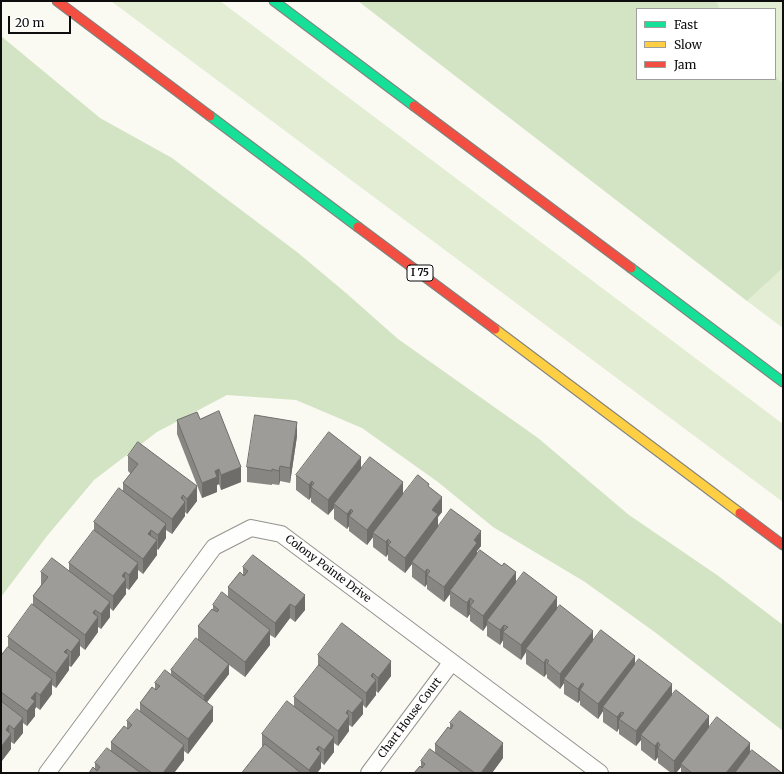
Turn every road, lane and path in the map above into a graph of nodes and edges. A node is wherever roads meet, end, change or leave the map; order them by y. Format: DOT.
graph roads {
  1 [pos="57,1"];
  2 [pos="274,1"];
  3 [pos="783,382"];
  4 [pos="783,545"];
  5 [pos="451,663"];
  6 [pos="47,773"];
  7 [pos="369,773"];
  8 [pos="600,773"];
  1 -- 4 [label="highway, I 75"];
  2 -- 3 [label="highway"];
  5 -- 6 [label="street, Colony Pointe Drive"];
  5 -- 7 [label="street, Chart House Court"];
  5 -- 8 [label="street, Colony Pointe Drive"];
}
